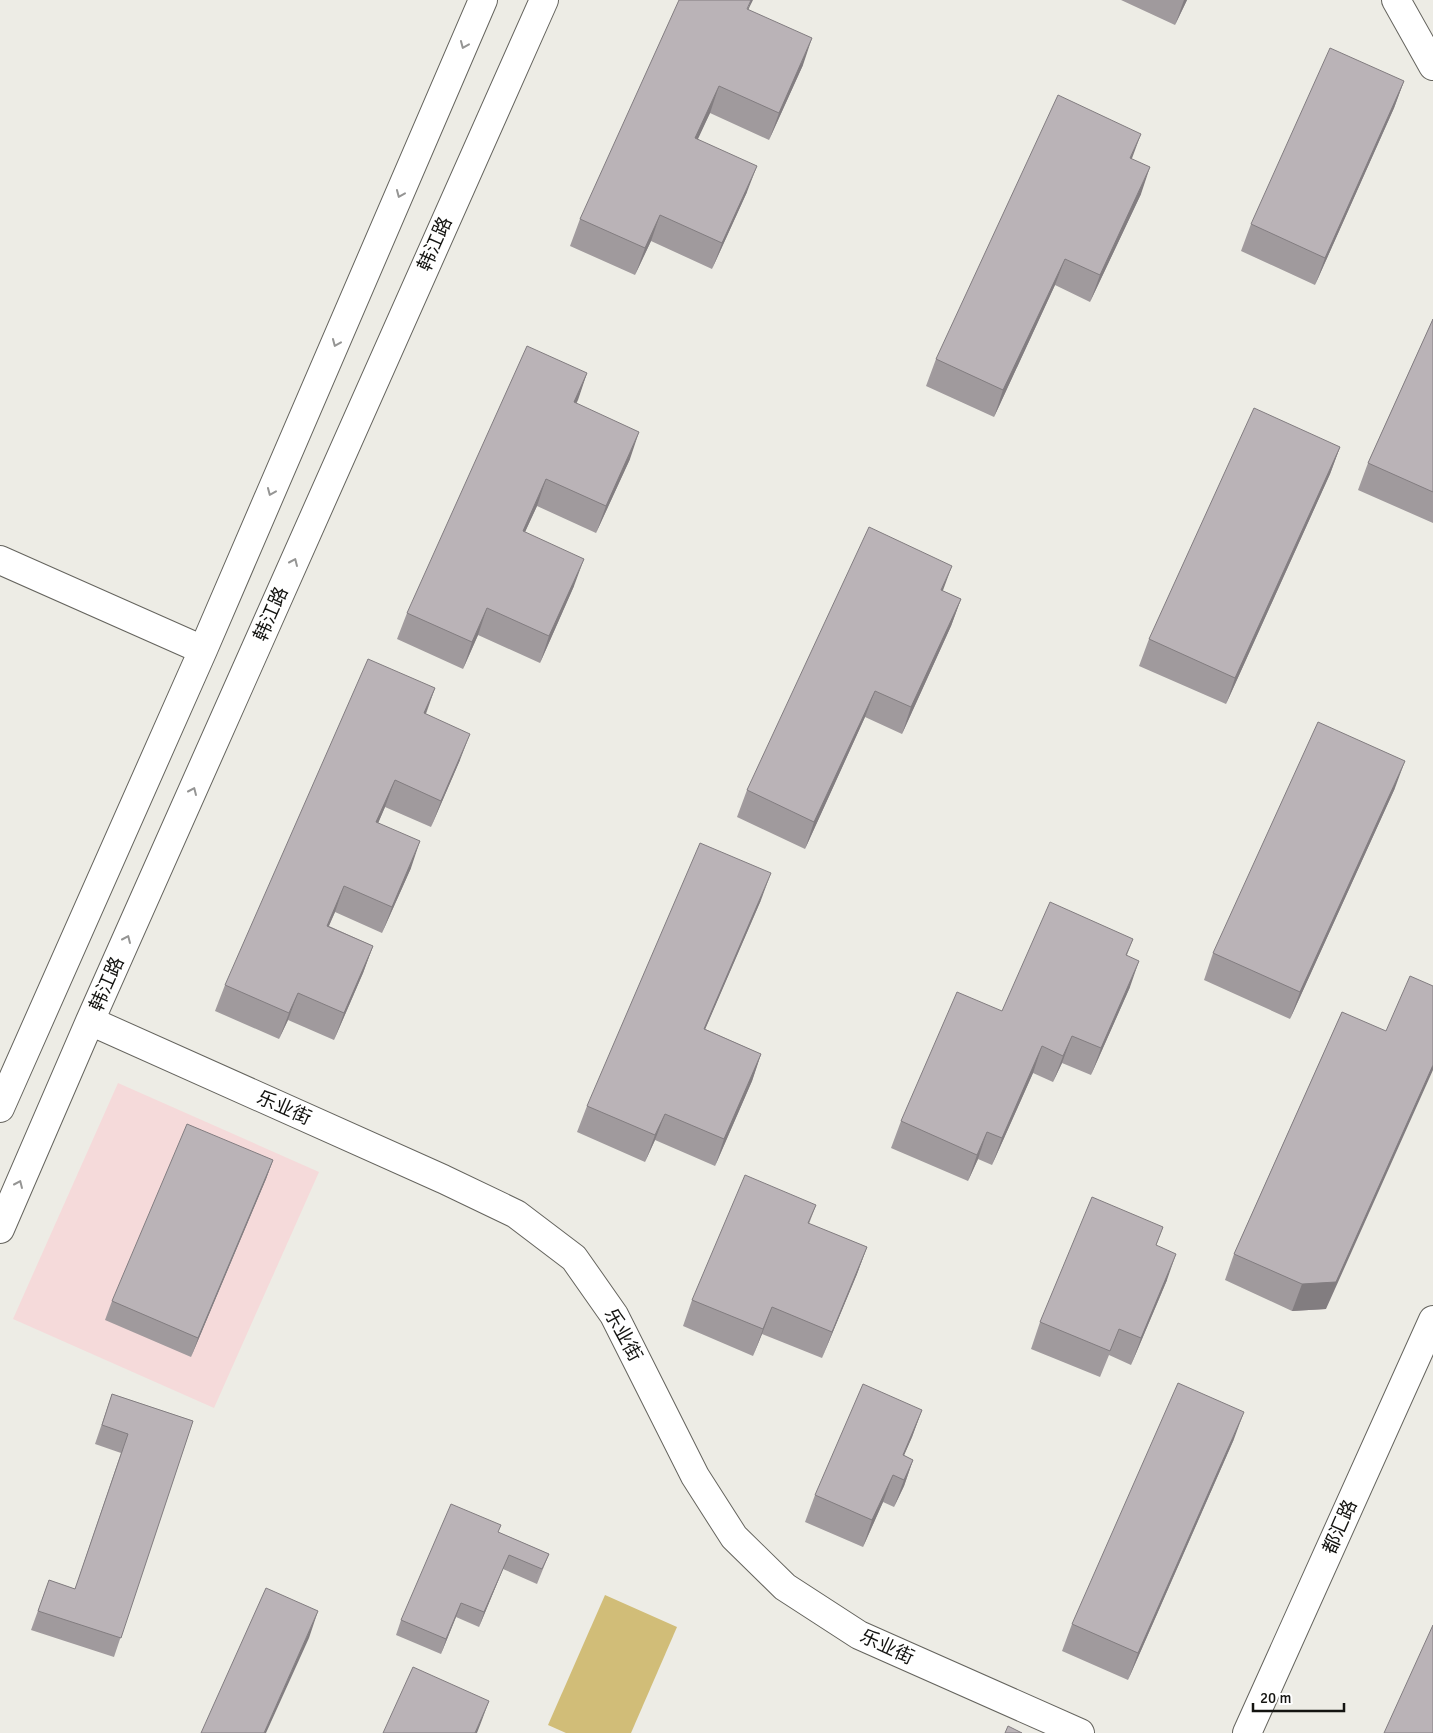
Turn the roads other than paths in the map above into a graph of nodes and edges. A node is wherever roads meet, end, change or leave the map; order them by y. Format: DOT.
graph roads {
  1 [pos="484,0"];
  2 [pos="544,0"];
  3 [pos="1396,0"];
  4 [pos="1433,66"];
  5 [pos="0,560"];
  6 [pos="203,650"];
  7 [pos="90,1021"];
  8 [pos="0,1108"];
  9 [pos="0,1229"];
  10 [pos="1433,1320"];
  11 [pos="1080,1733"];
  12 [pos="1248,1733"];
  1 -- 6 [label="street, one-way"];
  7 -- 2 [label="street, 韩江路, one-way"];
  3 -- 4 [label="street"];
  5 -- 6 [label="street"];
  6 -- 8 [label="street"];
  9 -- 7 [label="street, 韩江路, one-way"];
  7 -- 11 [label="street, 乐业街"];
  10 -- 12 [label="street, 都汇路"];
}
